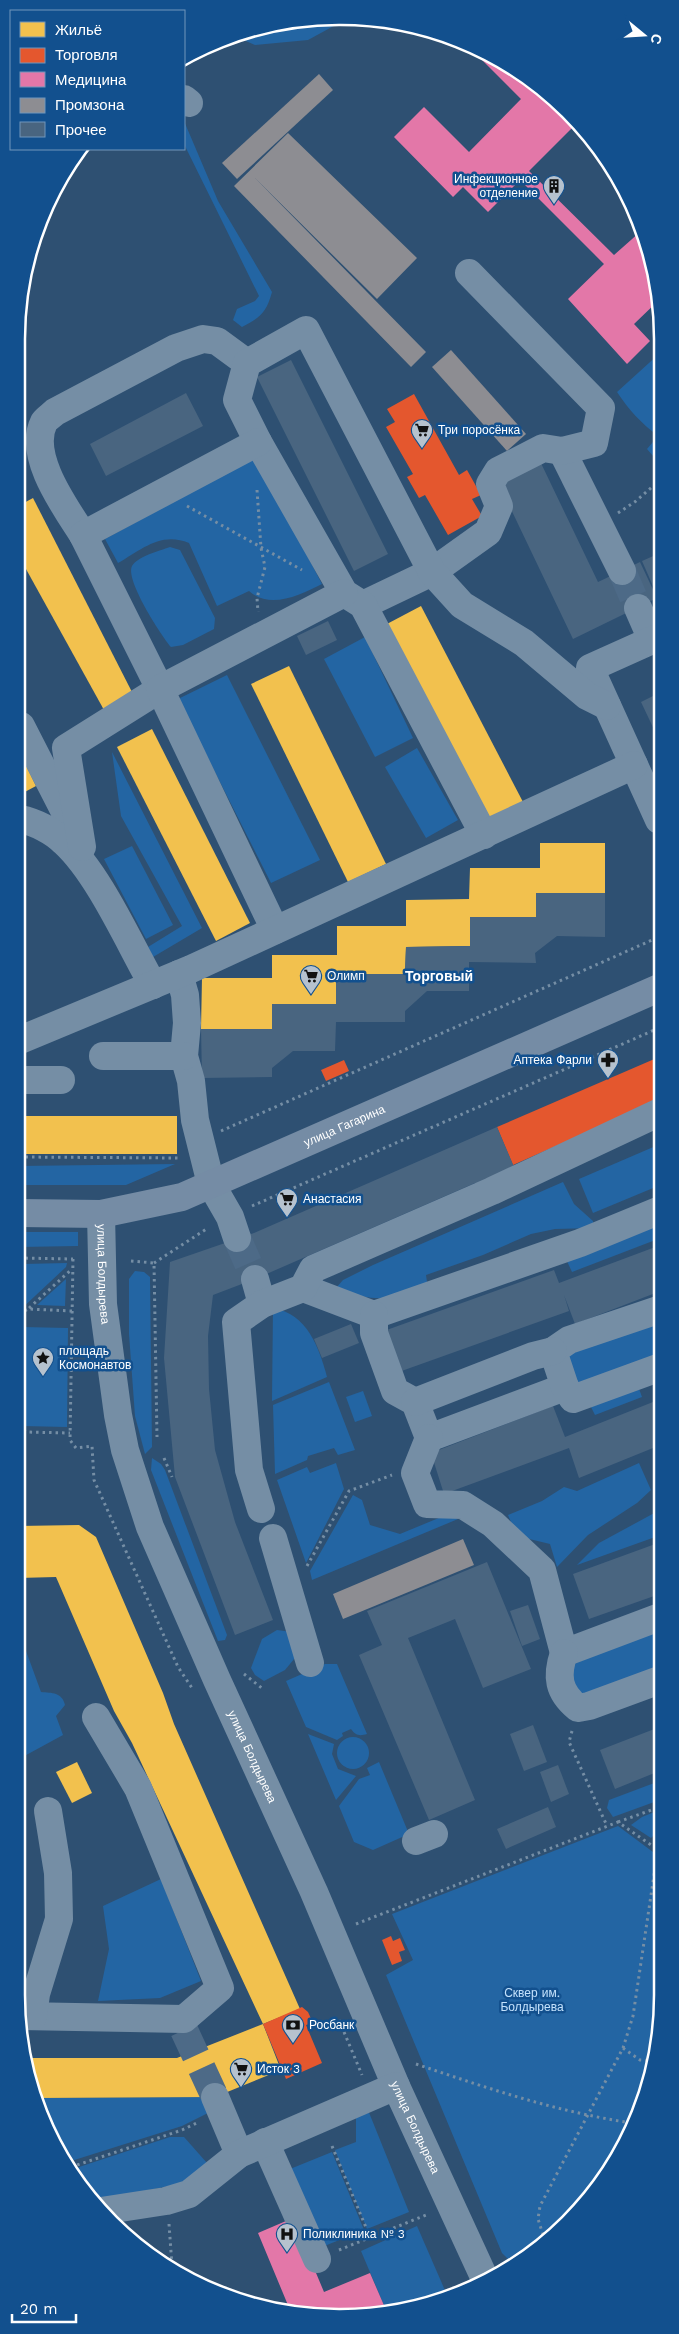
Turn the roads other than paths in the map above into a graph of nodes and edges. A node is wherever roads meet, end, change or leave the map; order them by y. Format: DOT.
graph roads {
  1 [pos="469,273"];
  2 [pos="247,363"];
  3 [pos="258,442"];
  4 [pos="562,451"];
  5 [pos="83,535"];
  6 [pos="622,571"];
  7 [pos="432,572"];
  8 [pos="353,599"];
  9 [pos="638,608"];
  10 [pos="654,635"];
  11 [pos="654,639"];
  12 [pos="160,689"];
  13 [pos="607,706"];
  14 [pos="25,734"];
  15 [pos="634,765"];
  16 [pos="654,809"];
  17 [pos="25,820"];
  18 [pos="484,835"];
  19 [pos="82,846"];
  20 [pos="91,874"];
  21 [pos="275,930"];
  22 [pos="179,974"];
  23 [pos="152,985"];
  24 [pos="654,990"];
  25 [pos="25,1038"];
  26 [pos="103,1056"];
  27 [pos="184,1056"];
  28 [pos="25,1080"];
  29 [pos="62,1080"];
  30 [pos="654,1115"];
  31 [pos="211,1184"];
  32 [pos="25,1213"];
  33 [pos="654,1213"];
  34 [pos="101,1214"];
  35 [pos="234,1227"];
  36 [pos="303,1288"];
  37 [pos="654,1311"];
  38 [pos="374,1315"];
  39 [pos="554,1351"];
  40 [pos="654,1369"];
  41 [pos="565,1387"];
  42 [pos="415,1402"];
  43 [pos="429,1438"];
  44 [pos="262,1510"];
  45 [pos="273,1538"];
  46 [pos="654,1620"];
  47 [pos="564,1654"];
  48 [pos="310,1663"];
  49 [pos="654,1682"];
  50 [pos="96,1717"];
  51 [pos="48,1811"];
  52 [pos="27,2016"];
  53 [pos="384,2091"];
  54 [pos="218,2105"];
  55 [pos="265,2142"];
  56 [pos="239,2154"];
  57 [pos="110,2210"];
  58 [pos="317,2258"];
  59 [pos="483,2275"];
  1 -- 4 [label="street"];
  2 -- 3 [label="street"];
  2 -- 5 [label="street"];
  2 -- 7 [label="street"];
  3 -- 5 [label="street"];
  3 -- 8 [label="street"];
  4 -- 6 [label="street"];
  4 -- 7 [label="street"];
  5 -- 12 [label="street"];
  7 -- 8 [label="street"];
  7 -- 13 [label="street"];
  8 -- 12 [label="street"];
  8 -- 18 [label="street"];
  9 -- 10 [label="street"];
  11 -- 13 [label="street"];
  12 -- 19 [label="street"];
  12 -- 21 [label="street"];
  13 -- 15 [label="street"];
  14 -- 19 [label="street"];
  15 -- 16 [label="street"];
  15 -- 18 [label="street"];
  17 -- 20 [label="street"];
  18 -- 21 [label="street"];
  19 -- 20 [label="street"];
  20 -- 23 [label="street"];
  21 -- 22 [label="street"];
  22 -- 23 [label="street"];
  22 -- 27 [label="street"];
  23 -- 25 [label="street"];
  24 -- 31 [label="main road, улица Гагарина"];
  26 -- 27 [label="street"];
  27 -- 31 [label="street"];
  28 -- 29 [label="street"];
  30 -- 36 [label="street"];
  31 -- 34 [label="main road, улица Гагарина"];
  31 -- 35 [label="street"];
  32 -- 34 [label="main road, улица Гагарина"];
  33 -- 38 [label="street"];
  34 -- 53 [label="street, улица Болдырева"];
  36 -- 38 [label="street"];
  36 -- 44 [label="street"];
  37 -- 39 [label="street"];
  38 -- 42 [label="street"];
  39 -- 41 [label="street"];
  39 -- 42 [label="street"];
  40 -- 41 [label="street"];
  41 -- 43 [label="street"];
  42 -- 43 [label="street"];
  43 -- 47 [label="street"];
  45 -- 48 [label="street"];
  46 -- 47 [label="street"];
  47 -- 49 [label="street"];
  50 -- 52 [label="street"];
  51 -- 52 [label="street"];
  53 -- 55 [label="street"];
  53 -- 59 [label="street, улица Болдырева"];
  54 -- 56 [label="street"];
  55 -- 56 [label="street"];
  55 -- 58 [label="street"];
  56 -- 57 [label="street"];
}
